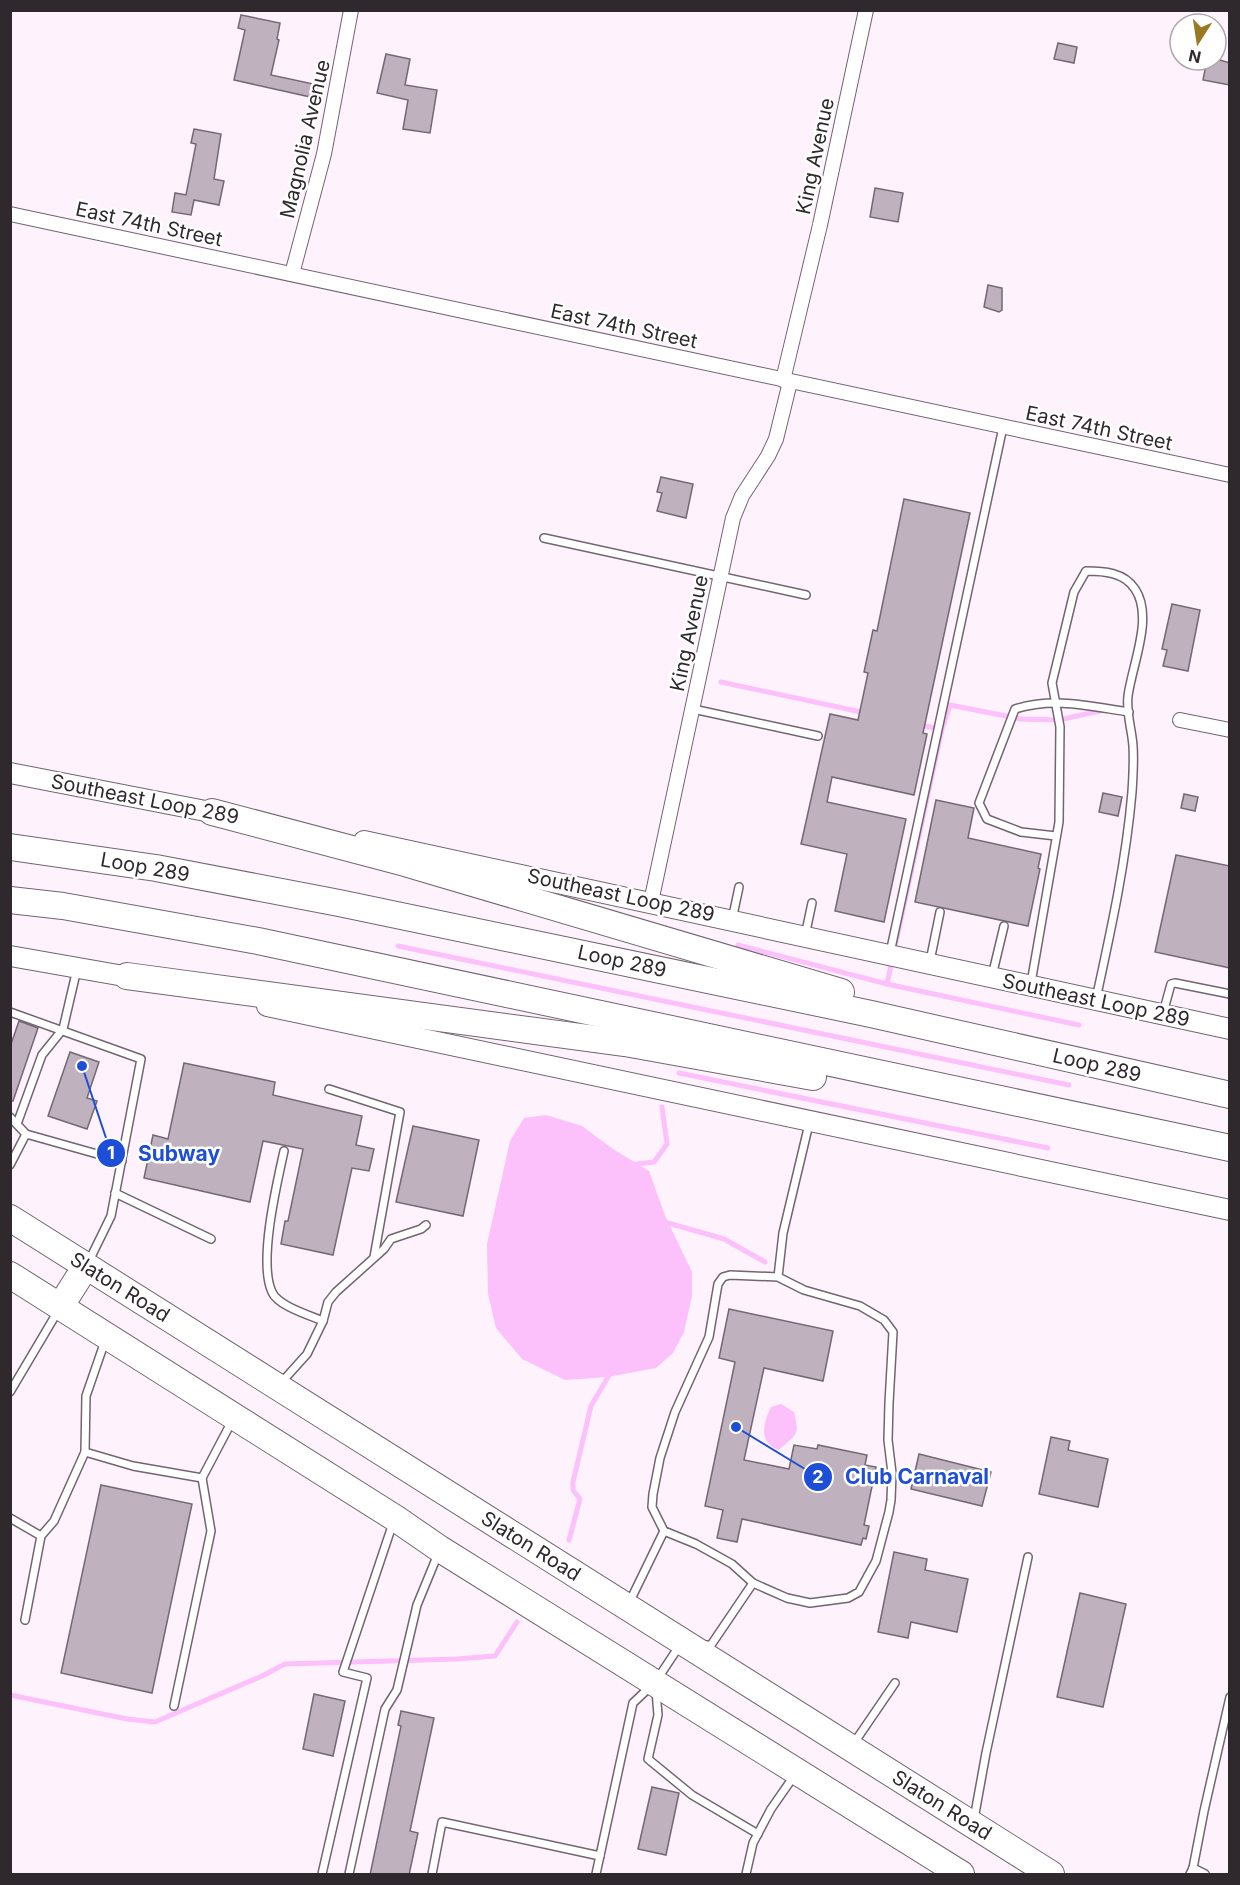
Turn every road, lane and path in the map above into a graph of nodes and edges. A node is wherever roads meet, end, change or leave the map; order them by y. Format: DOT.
graph roads {
  1 [pos="351,10"];
  2 [pos="866,10"];
  3 [pos="10,214"];
  4 [pos="292,274"];
  5 [pos="787,381"];
  6 [pos="1003,427"];
  7 [pos="1230,475"];
  8 [pos="544,538"];
  9 [pos="721,577"];
  10 [pos="806,596"];
  11 [pos="1055,701"];
  12 [pos="693,709"];
  13 [pos="1129,712"];
  14 [pos="1180,720"];
  15 [pos="1230,730"];
  16 [pos="818,736"];
  17 [pos="10,774"];
  18 [pos="212,812"];
  19 [pos="1056,837"];
  20 [pos="10,847"];
  21 [pos="739,887"];
  22 [pos="10,900"];
  23 [pos="651,902"];
  24 [pos="813,903"];
  25 [pos="940,912"];
  26 [pos="732,920"];
  27 [pos="1004,926"];
  28 [pos="806,936"];
  29 [pos="889,954"];
  30 [pos="10,956"];
  31 [pos="930,963"];
  32 [pos="77,968"];
  33 [pos="128,976"];
  34 [pos="992,977"];
  35 [pos="1031,986"];
  36 [pos="1230,994"];
  37 [pos="1095,1000"];
  38 [pos="10,1012"];
  39 [pos="1163,1014"];
  40 [pos="63,1029"];
  41 [pos="1230,1029"];
  42 [pos="329,1089"];
  43 [pos="1220,1093"];
  44 [pos="10,1117"];
  45 [pos="810,1121"];
  46 [pos="17,1124"];
  47 [pos="26,1134"];
  48 [pos="1200,1142"];
  49 [pos="1230,1148"];
  50 [pos="285,1151"];
  51 [pos="122,1161"];
  52 [pos="10,1165"];
  53 [pos="116,1193"];
  54 [pos="1230,1210"];
  55 [pos="10,1218"];
  56 [pos="426,1225"];
  57 [pos="211,1239"];
  58 [pos="374,1257"];
  59 [pos="86,1266"];
  60 [pos="10,1275"];
  61 [pos="778,1276"];
  62 [pos="60,1306"];
  63 [pos="323,1321"];
  64 [pos="107,1336"];
  65 [pos="279,1386"];
  66 [pos="10,1392"];
  67 [pos="234,1416"];
  68 [pos="85,1452"];
  69 [pos="202,1478"];
  70 [pos="10,1518"];
  71 [pos="395,1518"];
  72 [pos="664,1531"];
  73 [pos="41,1536"];
  74 [pos="440,1549"];
  75 [pos="1028,1557"];
  76 [pos="753,1583"];
  77 [pos="627,1606"];
  78 [pos="25,1620"];
  79 [pos="682,1642"];
  80 [pos="655,1682"];
  81 [pos="895,1683"];
  82 [pos="1230,1697"];
  83 [pos="174,1706"];
  84 [pos="851,1748"];
  85 [pos="797,1772"];
  86 [pos="973,1824"];
  87 [pos="758,1834"];
  88 [pos="600,1856"];
  89 [pos="1192,1871"];
  90 [pos="322,1875"];
  91 [pos="349,1875"];
  92 [pos="432,1875"];
  93 [pos="596,1875"];
  94 [pos="746,1875"];
  95 [pos="960,1875"];
  96 [pos="1051,1875"];
  97 [pos="1205,1875"];
  1 -- 4 [label="street, Magnolia Avenue"];
  2 -- 5 [label="street, King Avenue"];
  3 -- 4 [label="street, East 74th Street"];
  4 -- 5 [label="street, East 74th Street"];
  5 -- 6 [label="street, East 74th Street"];
  5 -- 9 [label="street, King Avenue"];
  6 -- 7 [label="street, East 74th Street"];
  6 -- 29 [label="lane"];
  8 -- 9 [label="lane"];
  9 -- 10 [label="lane"];
  9 -- 12 [label="street, King Avenue"];
  11 -- 13 [label="lane"];
  11 -- 13 [label="lane"];
  11 -- 19 [label="lane"];
  11 -- 19 [label="lane"];
  12 -- 16 [label="lane"];
  12 -- 23 [label="street, King Avenue"];
  13 -- 37 [label="lane"];
  14 -- 15 [label="street"];
  17 -- 18 [label="main road, Southeast Loop 289"];
  18 -- 23 [label="main road, Southeast Loop 289"];
  18 -- 43 [label="highway"];
  19 -- 35 [label="lane"];
  20 -- 43 [label="highway, Loop 289"];
  21 -- 26 [label="lane"];
  22 -- 48 [label="highway"];
  23 -- 26 [label="main road, Southeast Loop 289"];
  24 -- 28 [label="lane"];
  25 -- 31 [label="lane"];
  26 -- 28 [label="main road, Southeast Loop 289"];
  27 -- 34 [label="lane"];
  28 -- 29 [label="main road, Southeast Loop 289"];
  29 -- 31 [label="main road, Southeast Loop 289"];
  30 -- 32 [label="main road"];
  31 -- 34 [label="main road, Southeast Loop 289"];
  32 -- 33 [label="main road"];
  32 -- 40 [label="lane"];
  33 -- 45 [label="main road"];
  33 -- 48 [label="highway"];
  34 -- 35 [label="main road, Southeast Loop 289"];
  35 -- 37 [label="main road, Southeast Loop 289"];
  36 -- 39 [label="lane"];
  37 -- 39 [label="main road, Southeast Loop 289"];
  38 -- 40 [label="lane"];
  39 -- 41 [label="main road, Southeast Loop 289"];
  40 -- 46 [label="lane"];
  40 -- 51 [label="lane"];
  42 -- 58 [label="lane"];
  44 -- 46 [label="lane"];
  45 -- 54 [label="main road"];
  45 -- 61 [label="lane"];
  46 -- 47 [label="lane"];
  47 -- 51 [label="lane"];
  47 -- 52 [label="lane"];
  48 -- 49 [label="highway"];
  50 -- 63 [label="lane"];
  51 -- 53 [label="lane"];
  53 -- 57 [label="lane"];
  53 -- 59 [label="lane"];
  55 -- 59 [label="highway, Slaton Road"];
  56 -- 58 [label="lane"];
  58 -- 63 [label="lane"];
  59 -- 62 [label="highway"];
  59 -- 65 [label="highway, Slaton Road"];
  60 -- 62 [label="highway"];
  61 -- 72 [label="lane"];
  61 -- 76 [label="lane"];
  62 -- 64 [label="highway"];
  62 -- 66 [label="lane"];
  63 -- 65 [label="lane"];
  64 -- 67 [label="highway"];
  64 -- 68 [label="lane"];
  65 -- 77 [label="highway, Slaton Road"];
  67 -- 69 [label="lane"];
  67 -- 71 [label="highway"];
  68 -- 69 [label="lane"];
  68 -- 73 [label="lane"];
  69 -- 83 [label="lane"];
  70 -- 73 [label="lane"];
  71 -- 74 [label="highway"];
  71 -- 90 [label="lane"];
  72 -- 76 [label="lane"];
  72 -- 77 [label="lane"];
  73 -- 78 [label="lane"];
  74 -- 80 [label="highway"];
  74 -- 91 [label="lane"];
  75 -- 86 [label="lane"];
  76 -- 79 [label="lane"];
  77 -- 79 [label="highway, Slaton Road"];
  79 -- 80 [label="lane"];
  79 -- 84 [label="highway, Slaton Road"];
  80 -- 85 [label="highway"];
  80 -- 87 [label="lane"];
  80 -- 88 [label="lane"];
  81 -- 84 [label="lane"];
  82 -- 89 [label="lane"];
  84 -- 86 [label="highway, Slaton Road"];
  85 -- 87 [label="lane"];
  85 -- 95 [label="highway"];
  86 -- 96 [label="highway, Slaton Road"];
  87 -- 94 [label="lane"];
  88 -- 92 [label="lane"];
  88 -- 93 [label="lane"];
  89 -- 97 [label="lane"];
}
